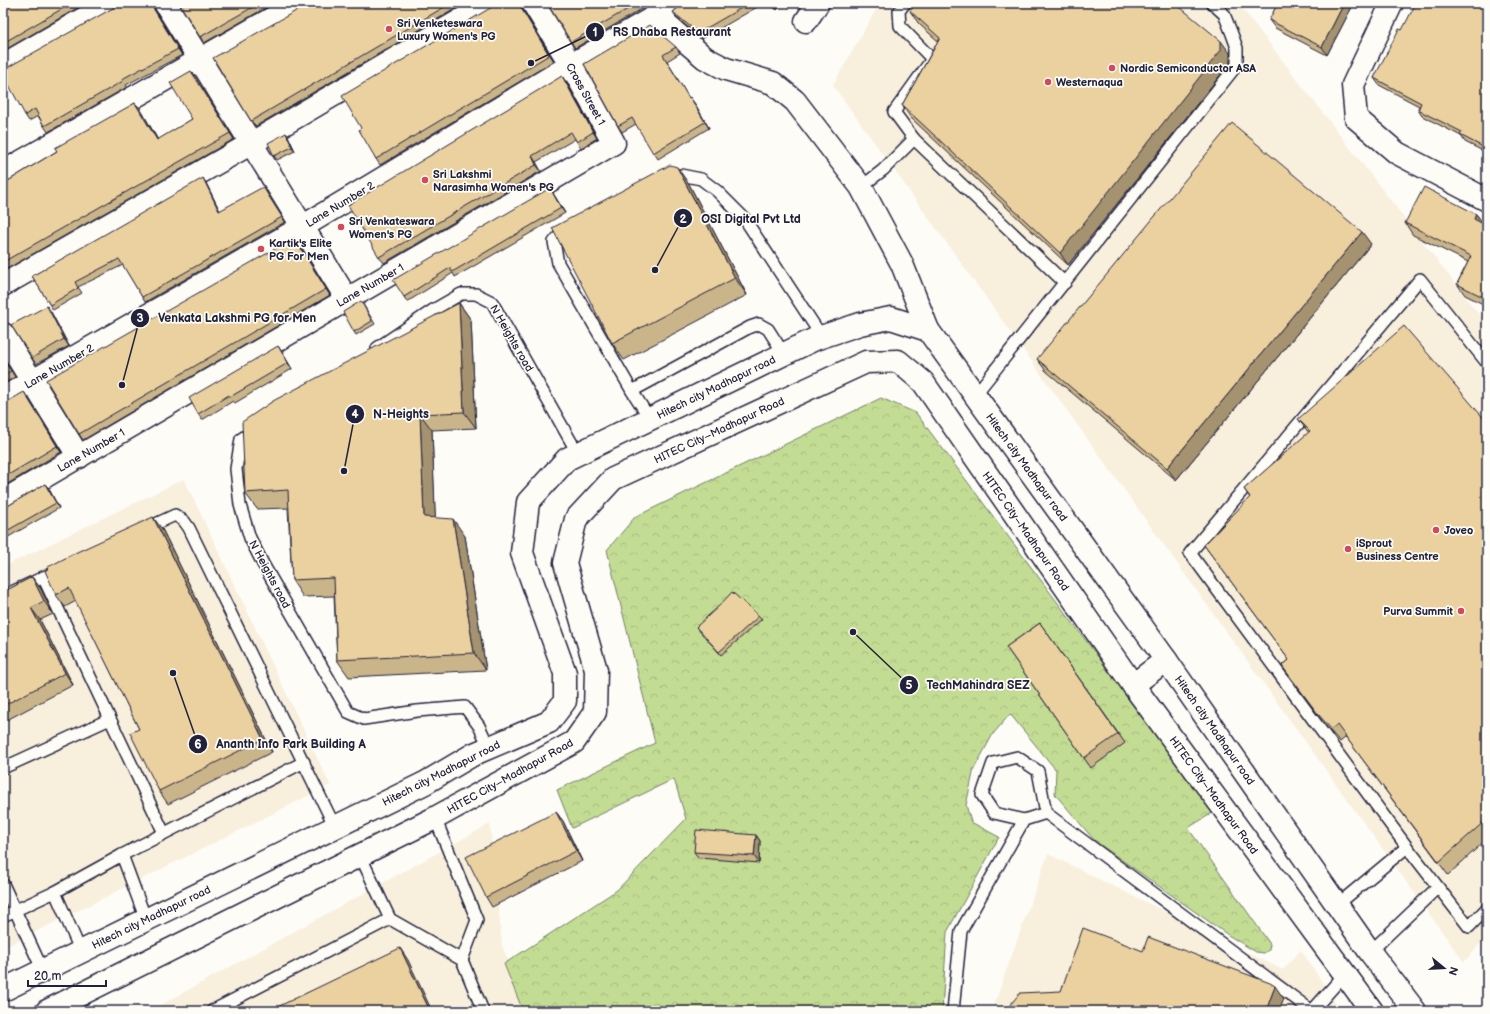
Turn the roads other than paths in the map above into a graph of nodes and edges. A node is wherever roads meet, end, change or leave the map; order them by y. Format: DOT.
graph roads {
  1 [pos="111,3"];
  2 [pos="166,3"];
  3 [pos="299,3"];
  4 [pos="490,3"];
  5 [pos="533,3"];
  6 [pos="677,3"];
  7 [pos="818,3"];
  8 [pos="905,3"];
  9 [pos="1212,3"];
  10 [pos="1392,3"];
  11 [pos="656,16"];
  12 [pos="806,21"];
  13 [pos="201,59"];
  14 [pos="3,65"];
  15 [pos="571,65"];
  16 [pos="914,139"];
  17 [pos="252,143"];
  18 [pos="614,143"];
  19 [pos="3,172"];
  20 [pos="660,185"];
  21 [pos="861,187"];
  22 [pos="1487,200"];
  23 [pos="575,225"];
  24 [pos="302,227"];
  25 [pos="1065,283"];
  26 [pos="3,285"];
  27 [pos="347,298"];
  28 [pos="928,330"];
  29 [pos="3,334"];
  30 [pos="822,337"];
  31 [pos="367,354"];
  32 [pos="784,354"];
  33 [pos="1487,363"];
  34 [pos="32,381"];
  35 [pos="632,391"];
  36 [pos="975,395"];
  37 [pos="3,398"];
  38 [pos="650,419"];
  39 [pos="261,425"];
  40 [pos="578,454"];
  41 [pos="79,458"];
  42 [pos="3,501"];
  43 [pos="133,534"];
  44 [pos="71,564"];
  45 [pos="43,577"];
  46 [pos="3,596"];
  47 [pos="1166,660"];
  48 [pos="1133,685"];
  49 [pos="110,719"];
  50 [pos="489,747"];
  51 [pos="304,762"];
  52 [pos="3,768"];
  53 [pos="1046,813"];
  54 [pos="435,818"];
  55 [pos="1024,820"];
  56 [pos="335,827"];
  57 [pos="164,833"];
  58 [pos="1407,847"];
  59 [pos="122,855"];
  60 [pos="360,855"];
  61 [pos="3,884"];
  62 [pos="1438,887"];
  63 [pos="55,892"];
  64 [pos="1337,905"];
  65 [pos="1487,908"];
  66 [pos="15,910"];
  67 [pos="3,916"];
  68 [pos="390,919"];
  69 [pos="146,920"];
  70 [pos="80,952"];
  71 [pos="1370,952"];
  72 [pos="462,960"];
  73 [pos="43,970"];
  74 [pos="1344,975"];
  75 [pos="3,990"];
  76 [pos="47,1011"];
  77 [pos="212,1011"];
  78 [pos="483,1011"];
  79 [pos="953,1011"];
  80 [pos="1312,1011"];
  81 [pos="1372,1011"];
  82 [pos="1415,1011"];
  1 -- 14 [label="main road"];
  2 -- 13 [label="main road"];
  3 -- 13 [label="main road"];
  4 -- 17 [label="main road"];
  5 -- 15 [label="main road, Cross Street 1"];
  6 -- 11 [label="main road, Lane Number 2"];
  7 -- 12 [label="main road"];
  8 -- 16 [label="lane"];
  9 -- 25 [label="lane"];
  10 -- 22 [label="main road"];
  11 -- 15 [label="main road, Lane Number 2"];
  11 -- 21 [label="main road"];
  13 -- 17 [label="main road"];
  13 -- 19 [label="main road"];
  15 -- 18 [label="main road, Cross Street 1"];
  15 -- 24 [label="main road, Lane Number 2"];
  16 -- 21 [label="lane"];
  16 -- 25 [label="lane"];
  17 -- 24 [label="main road"];
  17 -- 26 [label="main road"];
  18 -- 27 [label="main road, Lane Number 1"];
  20 -- 30 [label="lane"];
  21 -- 28 [label="main road"];
  23 -- 35 [label="lane"];
  24 -- 27 [label="main road"];
  24 -- 34 [label="main road, Lane Number 2"];
  25 -- 36 [label="lane"];
  27 -- 41 [label="main road, Lane Number 1"];
  28 -- 30 [label="main road, Hitech city Madhapur road"];
  28 -- 36 [label="main road, Hitech city Madhapur road"];
  29 -- 34 [label="main road"];
  30 -- 32 [label="main road, Hitech city Madhapur road"];
  31 -- 40 [label="lane, N Heights road"];
  32 -- 35 [label="lane"];
  32 -- 38 [label="main road, Hitech city Madhapur road"];
  33 -- 58 [label="lane"];
  34 -- 37 [label="main road, Lane Number 2"];
  34 -- 41 [label="main road"];
  35 -- 38 [label="lane"];
  36 -- 47 [label="main road, Hitech city Madhapur road"];
  38 -- 40 [label="main road, Hitech city Madhapur road"];
  39 -- 50 [label="lane, N Heights road"];
  40 -- 50 [label="main road, Hitech city Madhapur road"];
  41 -- 42 [label="main road, Lane Number 1"];
  43 -- 51 [label="lane"];
  44 -- 45 [label="lane"];
  45 -- 46 [label="lane"];
  45 -- 49 [label="lane"];
  47 -- 48 [label="main road"];
  47 -- 64 [label="main road, Hitech city Madhapur road"];
  48 -- 54 [label="main road, HITEC City–Madhapur Road"];
  48 -- 74 [label="main road, HITEC City–Madhapur Road"];
  49 -- 52 [label="lane"];
  49 -- 57 [label="lane"];
  50 -- 56 [label="main road, Hitech city Madhapur road"];
  51 -- 56 [label="lane"];
  51 -- 57 [label="lane"];
  53 -- 55 [label="lane"];
  53 -- 55 [label="lane"];
  53 -- 80 [label="lane"];
  54 -- 60 [label="main road, HITEC City–Madhapur Road"];
  54 -- 72 [label="lane"];
  55 -- 79 [label="lane"];
  56 -- 69 [label="main road, Hitech city Madhapur road"];
  57 -- 59 [label="lane"];
  58 -- 62 [label="lane"];
  58 -- 64 [label="lane"];
  59 -- 63 [label="lane"];
  59 -- 69 [label="lane"];
  60 -- 68 [label="lane"];
  60 -- 76 [label="main road, HITEC City–Madhapur Road"];
  61 -- 66 [label="lane"];
  62 -- 65 [label="lane"];
  62 -- 71 [label="lane"];
  63 -- 66 [label="lane"];
  63 -- 70 [label="lane"];
  64 -- 71 [label="main road, Hitech city Madhapur road"];
  66 -- 67 [label="lane"];
  66 -- 73 [label="lane"];
  68 -- 72 [label="lane"];
  68 -- 77 [label="lane"];
  69 -- 70 [label="main road, Hitech city Madhapur road"];
  70 -- 73 [label="main road, Hitech city Madhapur road"];
  71 -- 82 [label="main road, Hitech city Madhapur road"];
  72 -- 78 [label="lane"];
  73 -- 75 [label="main road, Hitech city Madhapur road"];
  74 -- 80 [label="lane"];
  74 -- 81 [label="main road, HITEC City–Madhapur Road"];
}
